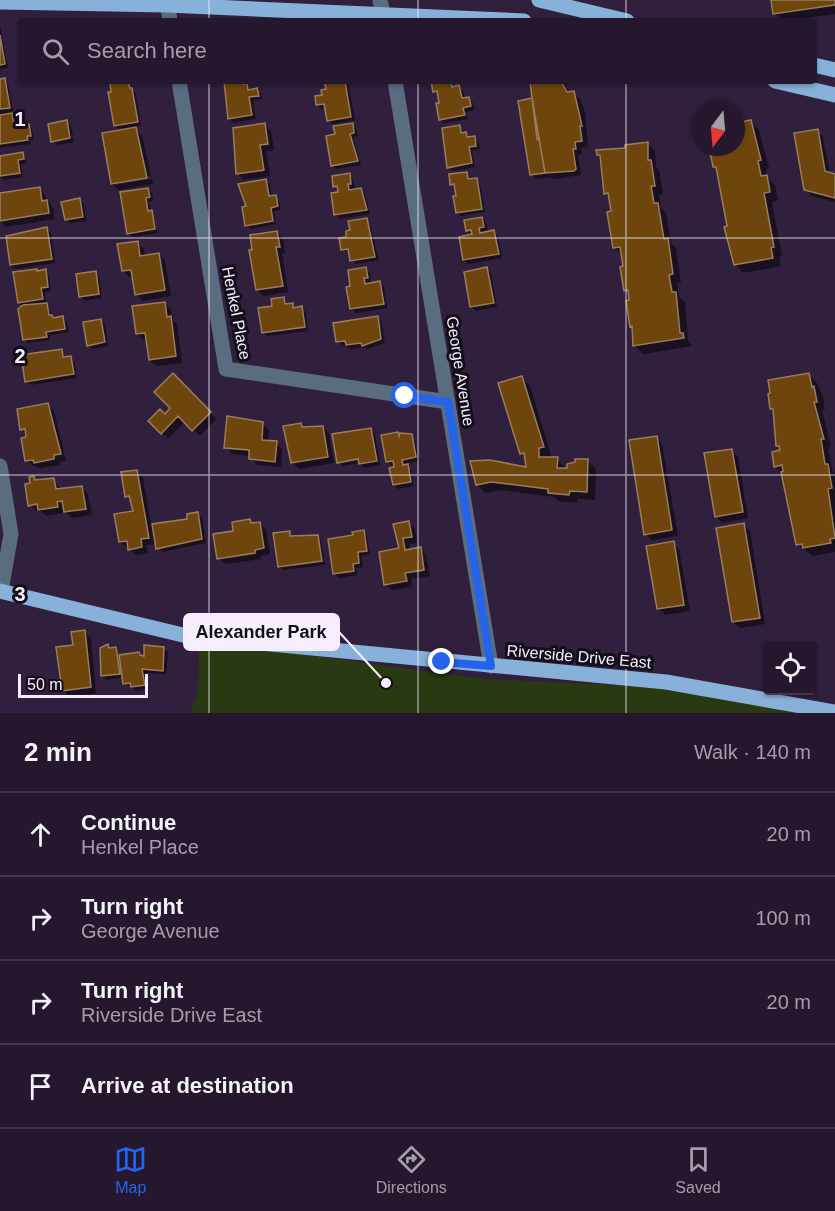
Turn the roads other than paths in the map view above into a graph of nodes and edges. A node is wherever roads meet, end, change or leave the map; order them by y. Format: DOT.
graph roads {
  1 [pos="539,0"];
  2 [pos="0,2"];
  3 [pos="167,3"];
  4 [pos="383,12"];
  5 [pos="170,18"];
  6 [pos="477,18"];
  7 [pos="614,18"];
  8 [pos="817,66"];
  9 [pos="835,70"];
  10 [pos="179,84"];
  11 [pos="395,84"];
  12 [pos="788,84"];
  13 [pos="835,95"];
  14 [pos="448,402"];
  15 [pos="0,466"];
  16 [pos="0,590"];
  17 [pos="491,666"];
  18 [pos="835,712"];
  1 -- 7 [label="main road"];
  2 -- 3 [label="main road"];
  3 -- 4 [label="main road"];
  3 -- 5 [label="street"];
  4 -- 6 [label="main road"];
  8 -- 9 [label="main road"];
  10 -- 14 [label="street, Henkel Place"];
  11 -- 14 [label="street, George Avenue"];
  12 -- 13 [label="main road"];
  14 -- 17 [label="street, George Avenue"];
  15 -- 16 [label="street"];
  16 -- 17 [label="main road, Riverside Drive East"];
  17 -- 18 [label="main road, Riverside Drive East"];
}
